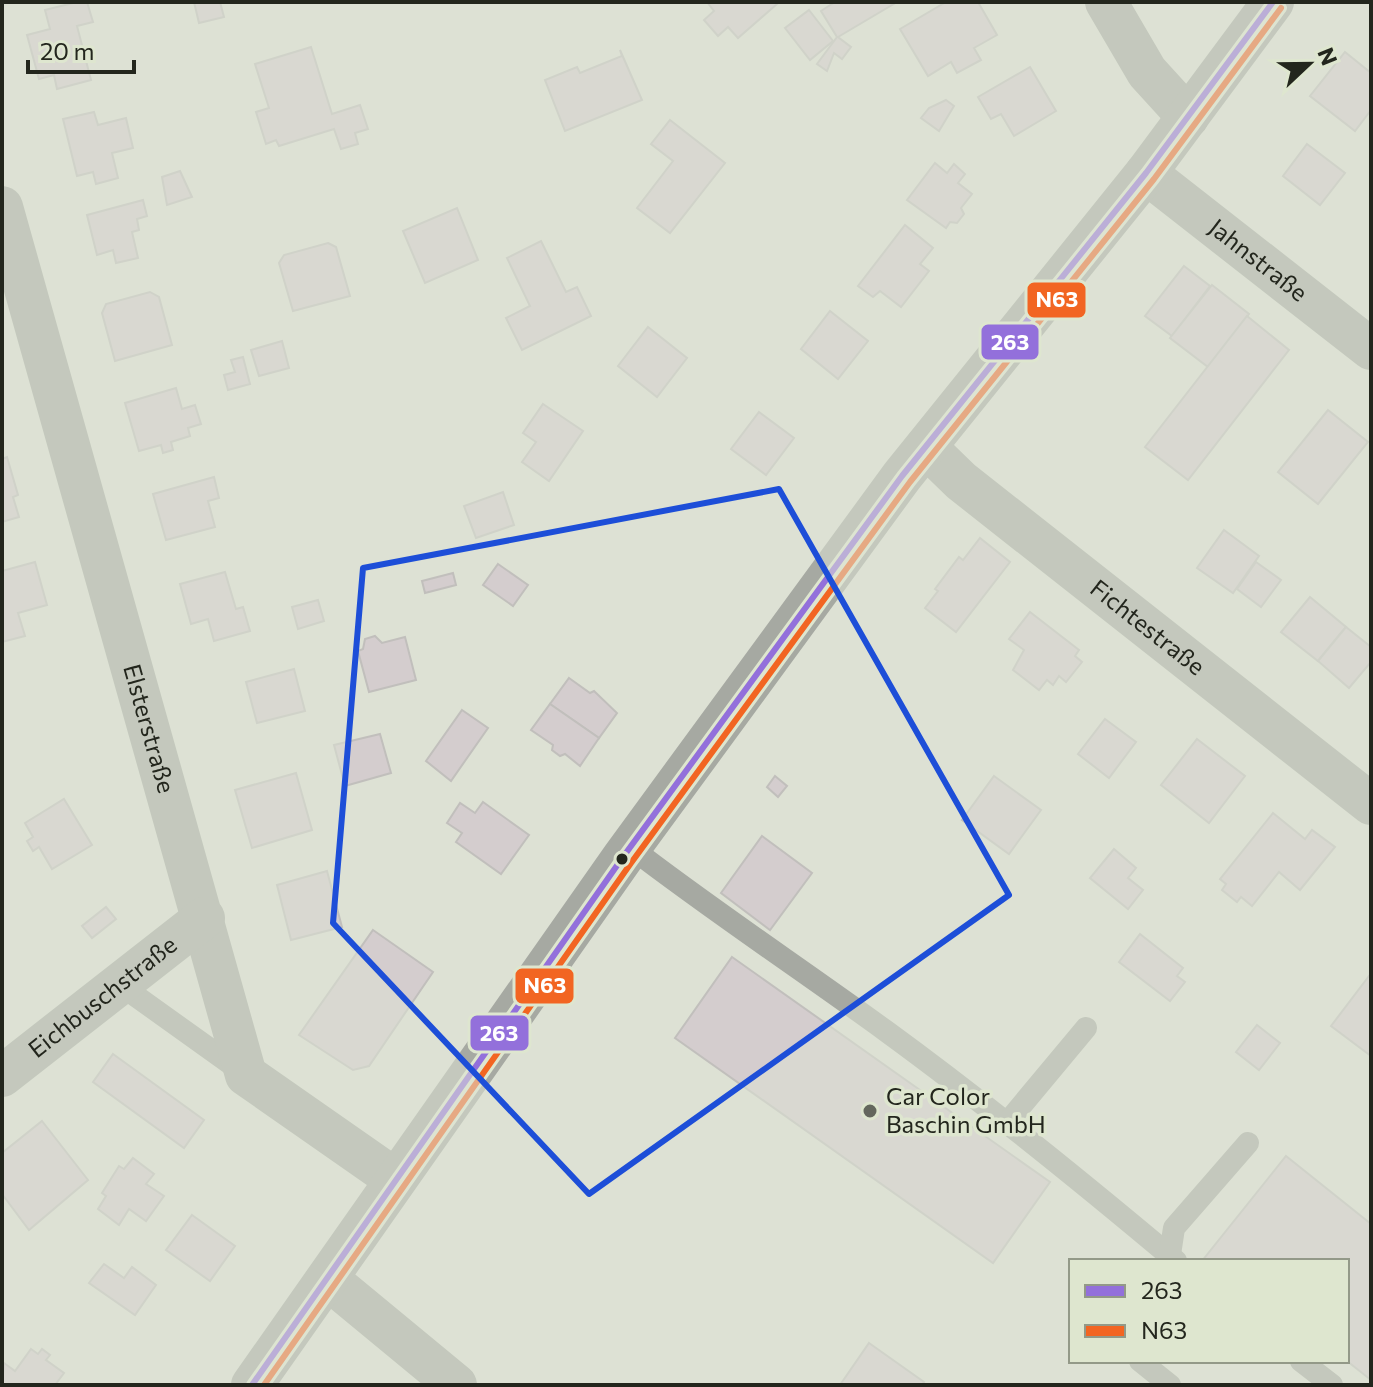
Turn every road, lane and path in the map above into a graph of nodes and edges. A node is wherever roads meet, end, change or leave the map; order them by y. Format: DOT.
graph roads {
  1 [pos="1106,2"];
  2 [pos="1273,2"];
  3 [pos="1188,117"];
  4 [pos="1146,173"];
  5 [pos="2,207"];
  6 [pos="1371,349"];
  7 [pos="926,447"];
  8 [pos="1371,804"];
  9 [pos="630,847"];
  10 [pos="204,918"];
  11 [pos="119,984"];
  12 [pos="1086,1028"];
  13 [pos="246,1075"];
  14 [pos="2,1076"];
  15 [pos="1006,1124"];
  16 [pos="1248,1143"];
  17 [pos="395,1179"];
  18 [pos="1172,1259"];
  19 [pos="329,1280"];
  20 [pos="1142,1363"];
  21 [pos="1304,1363"];
  22 [pos="252,1385"];
  23 [pos="456,1385"];
  24 [pos="1170,1385"];
  25 [pos="1332,1385"];
  1 -- 3 [label="street"];
  2 -- 3 [label="street"];
  3 -- 4 [label="street"];
  4 -- 6 [label="street, Jahnstraße"];
  4 -- 7 [label="street"];
  5 -- 10 [label="street, Elsterstraße"];
  7 -- 8 [label="street, Fichtestraße"];
  7 -- 9 [label="street"];
  9 -- 15 [label="lane"];
  9 -- 17 [label="street"];
  10 -- 11 [label="street, Eichbuschstraße"];
  10 -- 13 [label="street, Elsterstraße"];
  11 -- 13 [label="lane"];
  11 -- 14 [label="street, Eichbuschstraße"];
  12 -- 15 [label="lane"];
  13 -- 17 [label="street"];
  15 -- 18 [label="lane"];
  16 -- 18 [label="lane"];
  17 -- 19 [label="street"];
  19 -- 22 [label="street"];
  19 -- 23 [label="street"];
  20 -- 24 [label="lane"];
  21 -- 25 [label="lane"];
}
